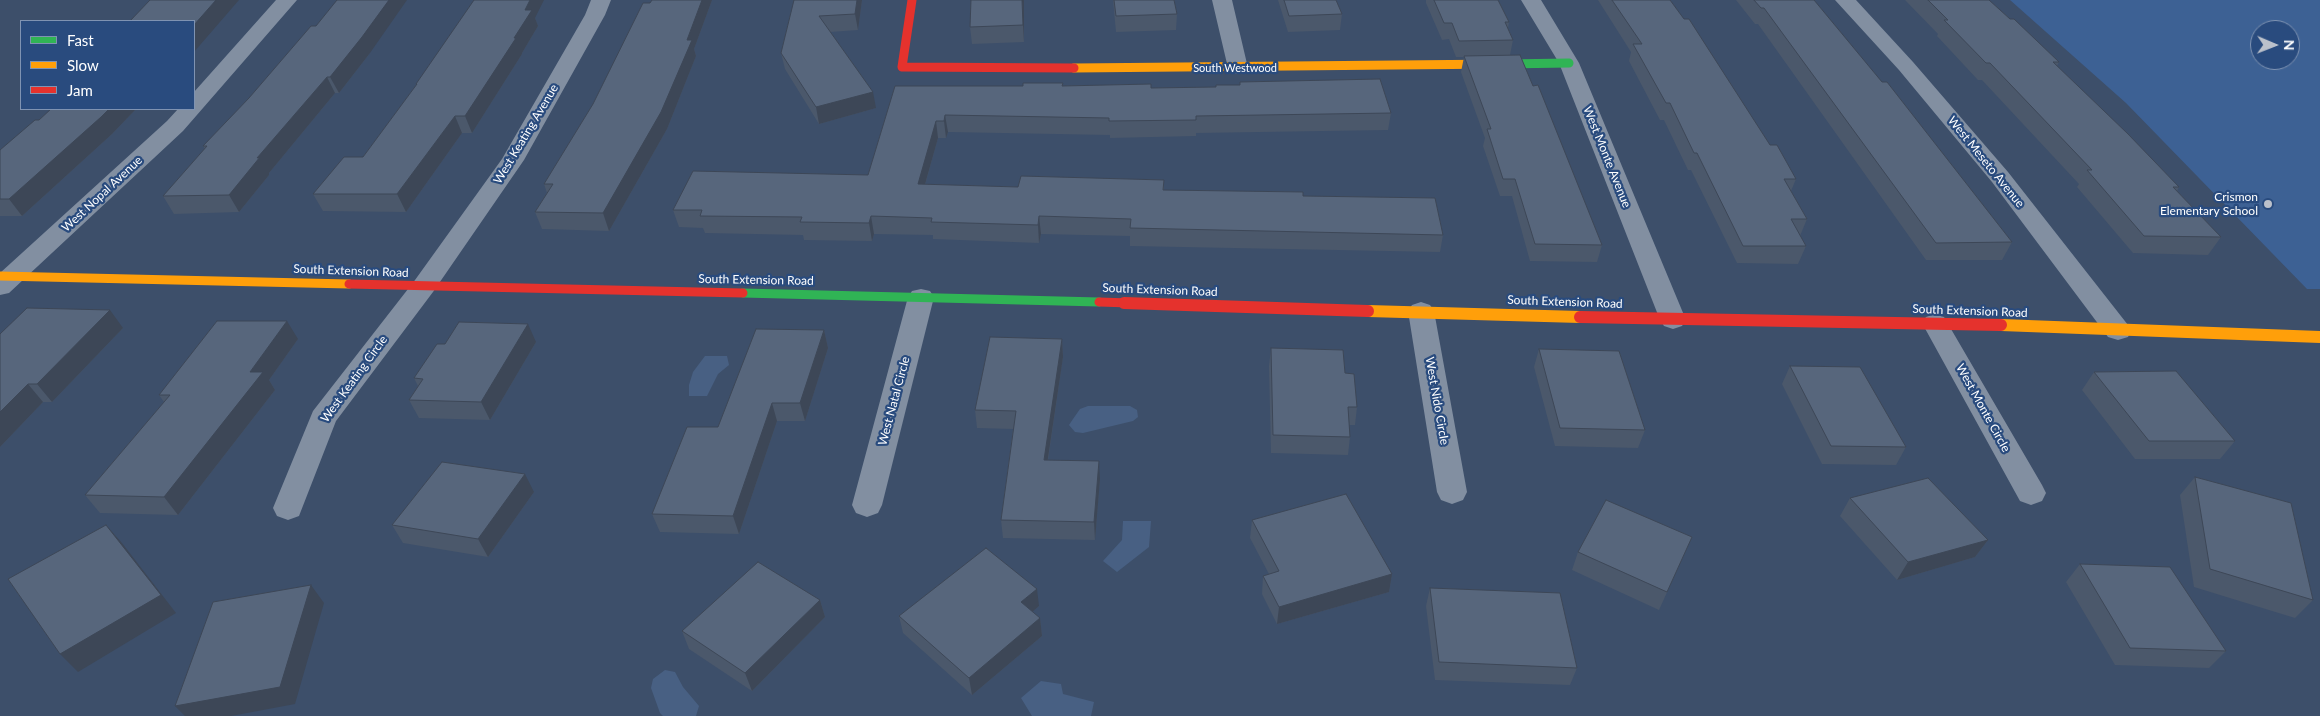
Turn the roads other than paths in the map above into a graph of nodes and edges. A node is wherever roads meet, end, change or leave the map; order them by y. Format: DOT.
graph roads {
  1 [pos="287,0"];
  2 [pos="600,0"];
  3 [pos="912,0"];
  4 [pos="1222,0"];
  5 [pos="1531,0"];
  6 [pos="1845,0"];
  7 [pos="1569,63"];
  8 [pos="1238,68"];
  9 [pos="195,103"];
  10 [pos="189,110"];
  11 [pos="4,280"];
  12 [pos="424,286"];
  13 [pos="921,297"];
  14 [pos="1421,311"];
  15 [pos="1673,320"];
  16 [pos="1935,323"];
  17 [pos="2118,331"];
  18 [pos="2320,336"];
  19 [pos="1452,492"];
  20 [pos="2031,493"];
  21 [pos="868,504"];
  22 [pos="288,508"];
  1 -- 9 [label="street"];
  2 -- 12 [label="street, West Keating Avenue"];
  3 -- 8 [label="street, South Westwood"];
  4 -- 8 [label="street"];
  5 -- 7 [label="street, West Monte Avenue"];
  6 -- 17 [label="street, West Meseto Avenue"];
  7 -- 8 [label="street, South Westwood"];
  7 -- 15 [label="street, West Monte Avenue"];
  10 -- 11 [label="street, West Nopal Avenue"];
  11 -- 12 [label="street, South Extension Road"];
  12 -- 13 [label="street, South Extension Road"];
  12 -- 22 [label="street, West Keating Circle"];
  13 -- 14 [label="street, South Extension Road"];
  13 -- 21 [label="street, West Natal Circle"];
  14 -- 15 [label="street, South Extension Road"];
  14 -- 19 [label="street, West Nido Circle"];
  15 -- 16 [label="street, South Extension Road"];
  16 -- 17 [label="street, South Extension Road"];
  16 -- 20 [label="street, West Monte Circle"];
  17 -- 18 [label="street, South Extension Road"];
}
